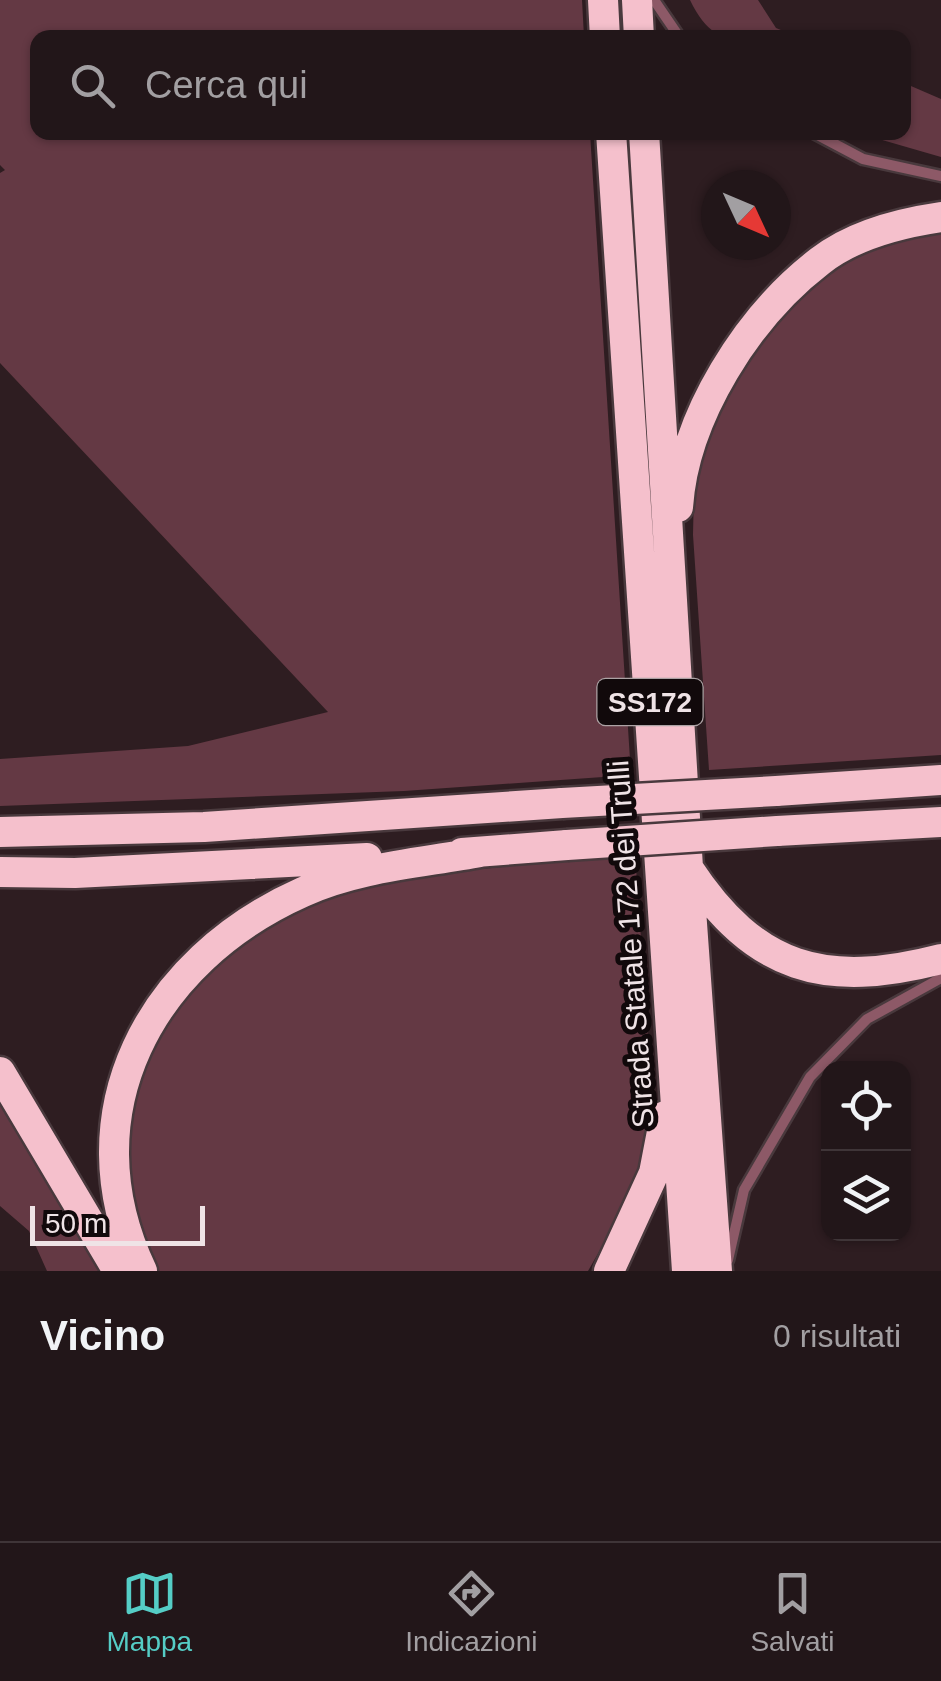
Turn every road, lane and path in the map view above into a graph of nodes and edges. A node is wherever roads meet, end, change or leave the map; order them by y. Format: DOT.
graph roads {
  1 [pos="602,0"];
  2 [pos="637,0"];
  3 [pos="654,0"];
  4 [pos="604,30"];
  5 [pos="639,30"];
  6 [pos="675,30"];
  7 [pos="613,140"];
  8 [pos="645,140"];
  9 [pos="827,140"];
  10 [pos="941,176"];
  11 [pos="941,217"];
  12 [pos="673,595"];
  13 [pos="937,782"];
  14 [pos="941,822"];
  15 [pos="0,832"];
  16 [pos="480,852"];
  17 [pos="688,868"];
  18 [pos="0,872"];
  19 [pos="941,959"];
  20 [pos="941,978"];
  21 [pos="672,1044"];
  22 [pos="0,1072"];
  23 [pos="118,1271"];
  24 [pos="142,1271"];
  25 [pos="609,1271"];
  26 [pos="687,1271"];
  27 [pos="717,1271"];
  28 [pos="726,1271"];
  1 -- 4 [label="highway"];
  2 -- 5 [label="highway"];
  3 -- 6 [label="lane"];
  7 -- 21 [label="highway, Strada Statale 172 dei Trulli / SS172"];
  8 -- 12 [label="highway, Strada Statale 172 dei Trulli / SS172"];
  9 -- 10 [label="lane"];
  11 -- 12 [label="highway"];
  12 -- 17 [label="highway, Strada Statale 172 dei Trulli / SS172"];
  13 -- 15 [label="highway, bridge"];
  14 -- 16 [label="highway, bridge"];
  16 -- 18 [label="highway"];
  16 -- 24 [label="highway"];
  17 -- 19 [label="highway"];
  17 -- 27 [label="highway, Strada Statale 172 dei Trulli / SS172"];
  20 -- 28 [label="lane"];
  21 -- 25 [label="highway"];
  21 -- 26 [label="highway, Strada Statale 172 dei Trulli / SS172"];
  22 -- 23 [label="highway"];
}
